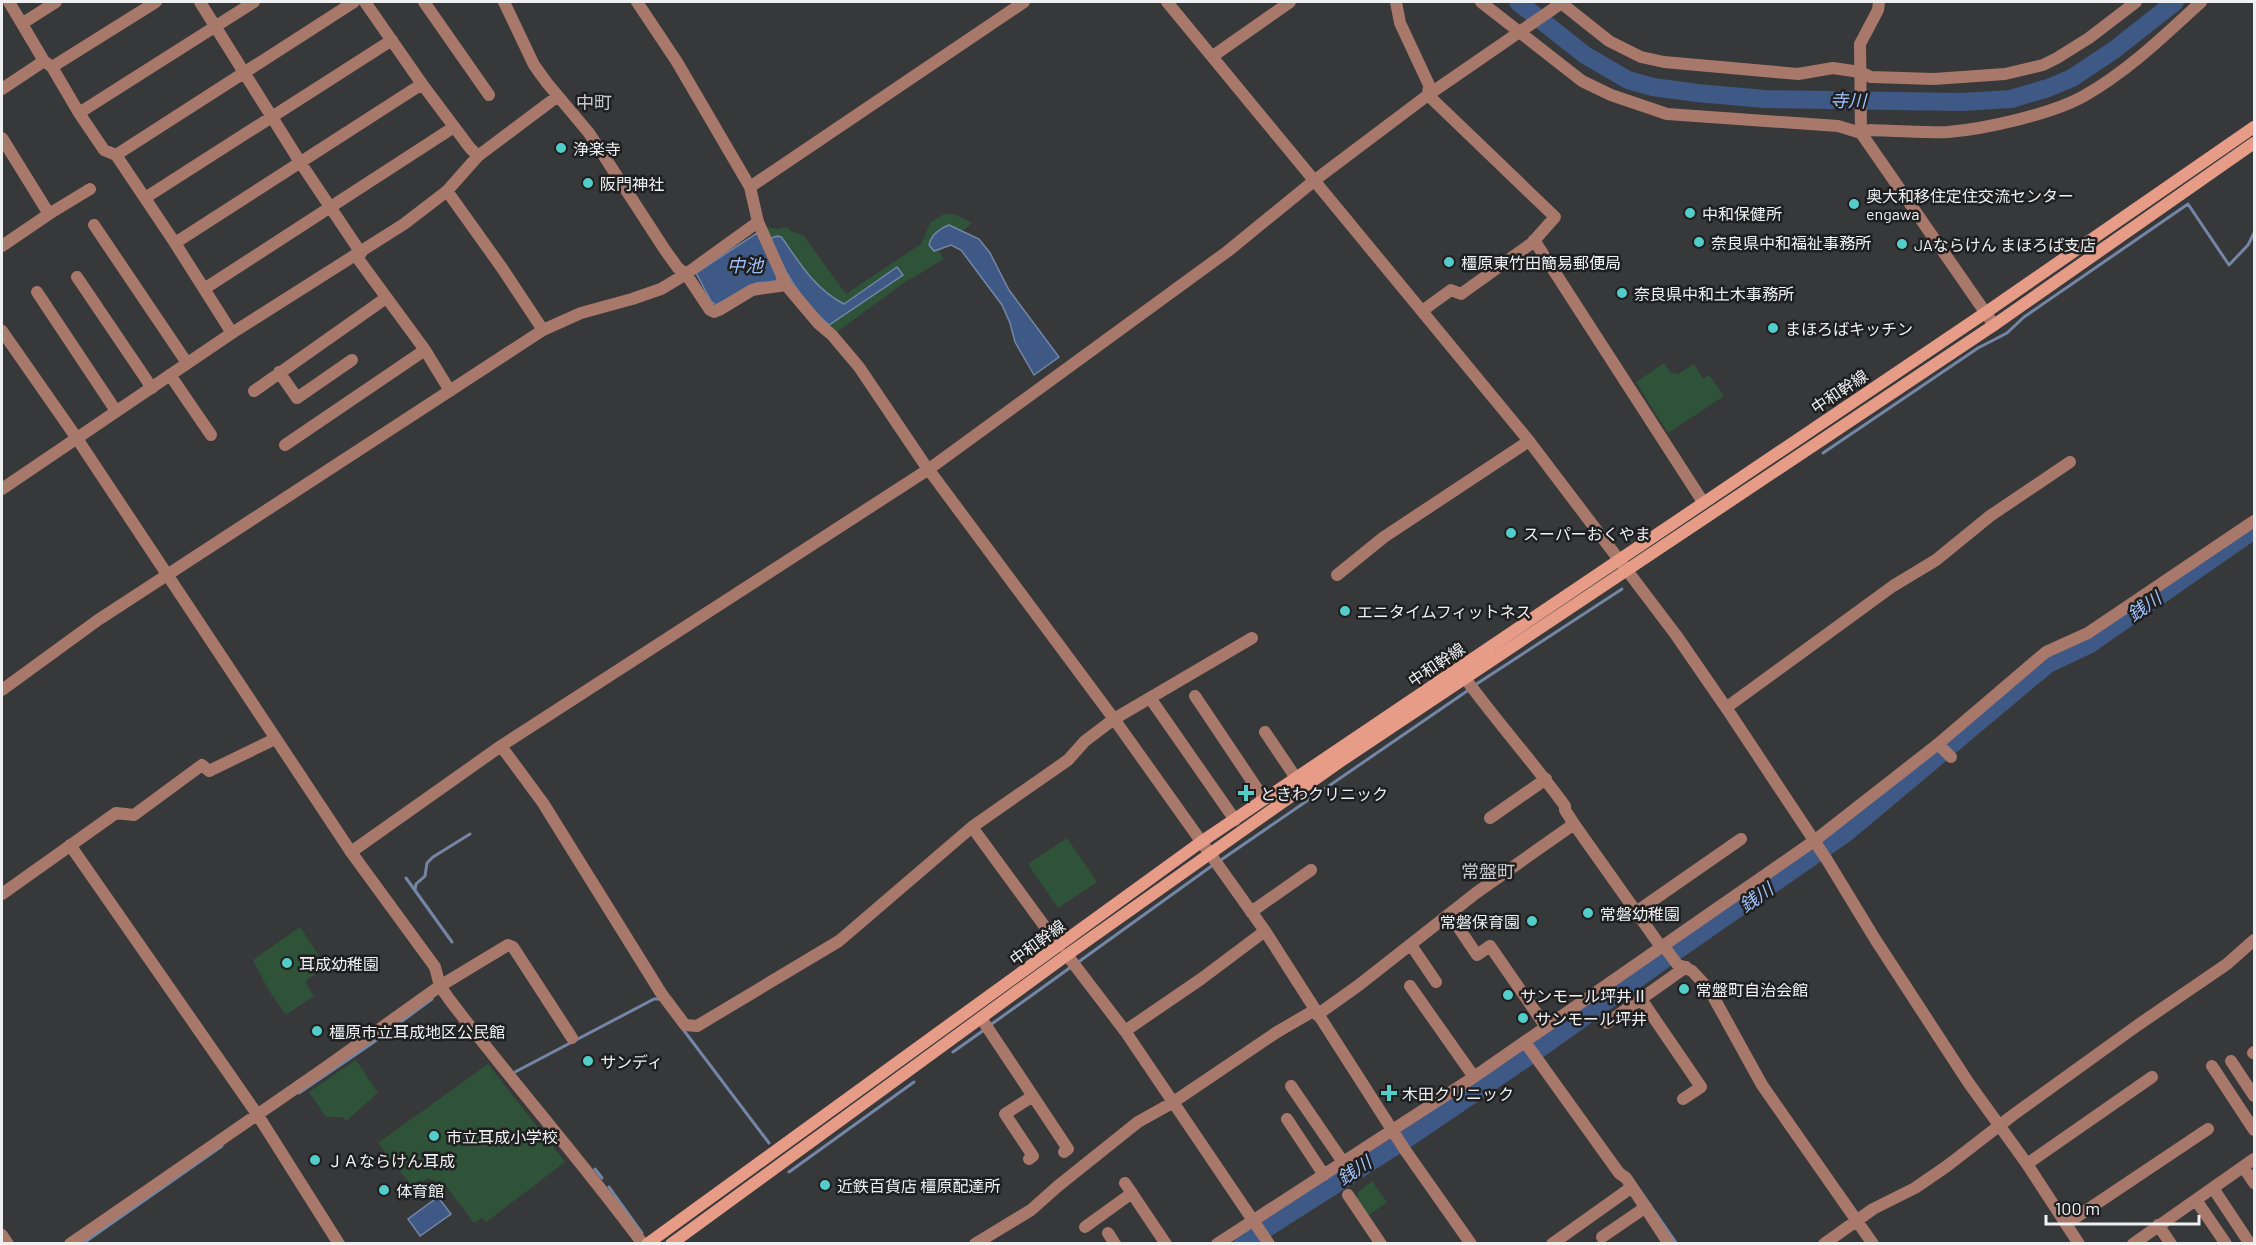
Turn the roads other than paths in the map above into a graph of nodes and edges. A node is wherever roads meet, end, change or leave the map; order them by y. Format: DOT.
graph roads {
  1 [pos="9,2"];
  2 [pos="56,2"];
  3 [pos="156,2"];
  4 [pos="200,2"];
  5 [pos="254,2"];
  6 [pos="354,2"];
  7 [pos="365,2"];
  8 [pos="424,2"];
  9 [pos="504,2"];
  10 [pos="637,2"];
  11 [pos="1023,2"];
  12 [pos="1167,2"];
  13 [pos="1290,2"];
  14 [pos="1396,2"];
  15 [pos="1481,2"];
  16 [pos="1879,2"];
  17 [pos="2136,2"];
  18 [pos="2200,2"];
  19 [pos="1560,3"];
  20 [pos="23,23"];
  21 [pos="216,26"];
  22 [pos="1520,31"];
  23 [pos="392,40"];
  24 [pos="1213,56"];
  25 [pos="48,64"];
  26 [pos="244,72"];
  27 [pos="1860,75"];
  28 [pos="422,84"];
  29 [pos="2,89"];
  30 [pos="489,95"];
  31 [pos="1428,95"];
  32 [pos="558,96"];
  33 [pos="79,113"];
  34 [pos="272,117"];
  35 [pos="2254,127"];
  36 [pos="454,128"];
  37 [pos="1860,128"];
  38 [pos="2,138"];
  39 [pos="2254,143"];
  40 [pos="116,155"];
  41 [pos="478,156"];
  42 [pos="300,162"];
  43 [pos="1315,180"];
  44 [pos="750,188"];
  45 [pos="90,189"];
  46 [pos="447,191"];
  47 [pos="145,198"];
  48 [pos="331,207"];
  49 [pos="49,214"];
  50 [pos="758,222"];
  51 [pos="94,225"];
  52 [pos="1534,240"];
  53 [pos="3,241"];
  54 [pos="175,243"];
  55 [pos="358,255"];
  56 [pos="686,274"];
  57 [pos="77,277"];
  58 [pos="786,285"];
  59 [pos="204,289"];
  60 [pos="37,292"];
  61 [pos="386,298"];
  62 [pos="1422,311"];
  63 [pos="1985,313"];
  64 [pos="1994,325"];
  65 [pos="543,330"];
  66 [pos="2,331"];
  67 [pos="232,333"];
  68 [pos="425,350"];
  69 [pos="352,360"];
  70 [pos="187,363"];
  71 [pos="279,372"];
  72 [pos="170,375"];
  73 [pos="152,388"];
  74 [pos="254,391"];
  75 [pos="450,391"];
  76 [pos="116,411"];
  77 [pos="211,435"];
  78 [pos="75,437"];
  79 [pos="1529,441"];
  80 [pos="285,445"];
  81 [pos="2070,462"];
  82 [pos="929,469"];
  83 [pos="2,489"];
  84 [pos="1703,502"];
  85 [pos="2254,521"];
  86 [pos="1623,565"];
  87 [pos="167,575"];
  88 [pos="1338,575"];
  89 [pos="1252,638"];
  90 [pos="1470,685"];
  91 [pos="2,690"];
  92 [pos="1195,696"];
  93 [pos="1150,698"];
  94 [pos="1726,707"];
  95 [pos="1114,719"];
  96 [pos="1265,732"];
  97 [pos="275,739"];
  98 [pos="1940,745"];
  99 [pos="501,746"];
  100 [pos="1951,756"];
  101 [pos="1296,778"];
  102 [pos="1546,779"];
  103 [pos="1264,799"];
  104 [pos="1490,818"];
  105 [pos="1235,820"];
  106 [pos="1574,824"];
  107 [pos="972,827"];
  108 [pos="1741,839"];
  109 [pos="1201,842"];
  110 [pos="1815,842"];
  111 [pos="70,845"];
  112 [pos="351,852"];
  113 [pos="1213,860"];
  114 [pos="1311,870"];
  115 [pos="2,894"];
  116 [pos="1251,912"];
  117 [pos="1636,912"];
  118 [pos="1450,915"];
  119 [pos="1265,931"];
  120 [pos="2254,940"];
  121 [pos="1411,945"];
  122 [pos="1663,947"];
  123 [pos="1069,957"];
  124 [pos="1680,964"];
  125 [pos="1436,982"];
  126 [pos="440,986"];
  127 [pos="1410,986"];
  128 [pos="1641,999"];
  129 [pos="1316,1012"];
  130 [pos="1607,1023"];
  131 [pos="985,1025"];
  132 [pos="1546,1027"];
  133 [pos="1125,1031"];
  134 [pos="572,1038"];
  135 [pos="1527,1044"];
  136 [pos="2231,1061"];
  137 [pos="2212,1066"];
  138 [pos="1474,1077"];
  139 [pos="2152,1077"];
  140 [pos="1291,1086"];
  141 [pos="1033,1096"];
  142 [pos="2254,1096"];
  143 [pos="1683,1099"];
  144 [pos="1172,1103"];
  145 [pos="257,1114"];
  146 [pos="1287,1119"];
  147 [pos="1998,1126"];
  148 [pos="2208,1129"];
  149 [pos="2254,1130"];
  150 [pos="1394,1134"];
  151 [pos="1064,1152"];
  152 [pos="1029,1159"];
  153 [pos="2254,1159"];
  154 [pos="1343,1162"];
  155 [pos="2027,1164"];
  156 [pos="2244,1168"];
  157 [pos="1324,1174"];
  158 [pos="2254,1183"];
  159 [pos="1632,1187"];
  160 [pos="2213,1188"];
  161 [pos="1348,1195"];
  162 [pos="2196,1200"];
  163 [pos="1646,1208"];
  164 [pos="1857,1220"];
  165 [pos="1256,1222"];
  166 [pos="2066,1224"];
  167 [pos="2158,1225"];
  168 [pos="1085,1227"];
  169 [pos="2,1234"];
  170 [pos="1602,1237"];
  171 [pos="1267,1240"];
  172 [pos="8,1244"];
  173 [pos="70,1244"];
  174 [pos="339,1244"];
  175 [pos="645,1244"];
  176 [pos="671,1244"];
  177 [pos="975,1244"];
  178 [pos="1166,1244"];
  179 [pos="1217,1244"];
  180 [pos="1381,1244"];
  181 [pos="1471,1244"];
  182 [pos="1552,1244"];
  183 [pos="1669,1244"];
  184 [pos="1824,1244"];
  185 [pos="1873,1244"];
  186 [pos="2079,1244"];
  187 [pos="2133,1244"];
  188 [pos="2171,1244"];
  189 [pos="2226,1244"];
  190 [pos="2250,1244"];
  1 -- 20 [label="street"];
  2 -- 20 [label="street"];
  3 -- 25 [label="street"];
  4 -- 21 [label="street"];
  5 -- 21 [label="street"];
  6 -- 26 [label="street"];
  7 -- 23 [label="street"];
  8 -- 30 [label="street"];
  9 -- 32 [label="street"];
  10 -- 44 [label="street"];
  11 -- 44 [label="street"];
  12 -- 24 [label="street"];
  13 -- 24 [label="street"];
  14 -- 31 [label="street"];
  15 -- 22 [label="street"];
  16 -- 27 [label="street"];
  17 -- 27 [label="street"];
  18 -- 37 [label="street"];
  19 -- 22 [label="street"];
  19 -- 27 [label="street"];
  20 -- 25 [label="street"];
  21 -- 26 [label="street"];
  21 -- 33 [label="street"];
  22 -- 31 [label="street"];
  22 -- 37 [label="street"];
  23 -- 28 [label="street"];
  23 -- 34 [label="street"];
  24 -- 43 [label="street"];
  25 -- 29 [label="street"];
  25 -- 33 [label="street"];
  26 -- 34 [label="street"];
  26 -- 40 [label="street"];
  27 -- 37 [label="street"];
  28 -- 36 [label="street"];
  28 -- 42 [label="street"];
  31 -- 43 [label="street"];
  31 -- 52 [label="street"];
  32 -- 41 [label="street"];
  32 -- 56 [label="street"];
  33 -- 40 [label="street"];
  34 -- 42 [label="street"];
  34 -- 47 [label="street"];
  35 -- 63 [label="main road, 中和幹線"];
  36 -- 41 [label="street"];
  36 -- 48 [label="street"];
  37 -- 63 [label="street"];
  38 -- 49 [label="street"];
  39 -- 64 [label="main road, 中和幹線"];
  40 -- 47 [label="street"];
  41 -- 46 [label="street"];
  42 -- 48 [label="street"];
  42 -- 54 [label="street"];
  43 -- 62 [label="street"];
  43 -- 82 [label="street"];
  44 -- 50 [label="street"];
  45 -- 49 [label="street"];
  46 -- 55 [label="street"];
  46 -- 65 [label="street"];
  47 -- 54 [label="street"];
  48 -- 55 [label="street"];
  48 -- 59 [label="street"];
  49 -- 53 [label="street"];
  50 -- 56 [label="street"];
  50 -- 58 [label="street"];
  51 -- 70 [label="street"];
  52 -- 62 [label="street"];
  52 -- 84 [label="street"];
  54 -- 59 [label="street"];
  55 -- 61 [label="street"];
  55 -- 67 [label="street"];
  56 -- 58 [label="street"];
  56 -- 65 [label="street"];
  57 -- 73 [label="street"];
  58 -- 82 [label="street"];
  59 -- 67 [label="street"];
  60 -- 76 [label="street"];
  61 -- 68 [label="street"];
  61 -- 71 [label="street"];
  62 -- 79 [label="street"];
  63 -- 64 [label="street"];
  63 -- 84 [label="main road, 中和幹線"];
  64 -- 86 [label="main road, 中和幹線"];
  65 -- 75 [label="street"];
  66 -- 78 [label="street"];
  67 -- 70 [label="street"];
  68 -- 75 [label="street"];
  68 -- 80 [label="street"];
  69 -- 71 [label="street"];
  70 -- 72 [label="street"];
  71 -- 74 [label="street"];
  72 -- 73 [label="street"];
  72 -- 77 [label="street"];
  73 -- 76 [label="street"];
  75 -- 87 [label="street"];
  76 -- 78 [label="street"];
  78 -- 83 [label="street"];
  78 -- 87 [label="street"];
  79 -- 86 [label="street"];
  79 -- 88 [label="street"];
  81 -- 94 [label="street"];
  82 -- 95 [label="street"];
  82 -- 99 [label="street"];
  84 -- 86 [label="main road, 中和幹線"];
  85 -- 98 [label="street"];
  86 -- 90 [label="main road, 中和幹線"];
  86 -- 94 [label="street"];
  86 -- 101 [label="main road, 中和幹線"];
  87 -- 91 [label="street"];
  87 -- 97 [label="street"];
  89 -- 93 [label="street"];
  90 -- 102 [label="street"];
  90 -- 113 [label="main road, 中和幹線"];
  92 -- 103 [label="street"];
  93 -- 95 [label="street"];
  93 -- 105 [label="street"];
  94 -- 110 [label="street"];
  95 -- 107 [label="street"];
  95 -- 109 [label="street"];
  96 -- 101 [label="street"];
  97 -- 111 [label="street"];
  97 -- 112 [label="street"];
  98 -- 100 [label="street"];
  98 -- 110 [label="street"];
  99 -- 107 [label="street"];
  99 -- 112 [label="street"];
  101 -- 103 [label="main road, 中和幹線"];
  102 -- 104 [label="street"];
  102 -- 106 [label="street"];
  103 -- 105 [label="main road, 中和幹線"];
  105 -- 109 [label="main road, 中和幹線"];
  106 -- 117 [label="street"];
  106 -- 118 [label="street"];
  107 -- 123 [label="street"];
  108 -- 117 [label="street"];
  109 -- 113 [label="street"];
  109 -- 123 [label="main road, 中和幹線"];
  110 -- 122 [label="street"];
  110 -- 147 [label="street"];
  111 -- 115 [label="street"];
  111 -- 145 [label="street"];
  112 -- 126 [label="street"];
  113 -- 116 [label="street"];
  113 -- 123 [label="main road, 中和幹線"];
  114 -- 116 [label="street"];
  116 -- 119 [label="street"];
  117 -- 122 [label="street"];
  118 -- 121 [label="street"];
  118 -- 132 [label="street"];
  119 -- 129 [label="street"];
  119 -- 133 [label="street"];
  120 -- 147 [label="street"];
  121 -- 125 [label="street"];
  121 -- 129 [label="street"];
  122 -- 124 [label="street"];
  122 -- 132 [label="street"];
  123 -- 131 [label="main road, 中和幹線"];
  123 -- 133 [label="street"];
  123 -- 175 [label="main road, 中和幹線"];
  124 -- 128 [label="street"];
  124 -- 164 [label="street"];
  126 -- 134 [label="street"];
  126 -- 145 [label="street"];
  126 -- 175 [label="street"];
  127 -- 138 [label="street"];
  128 -- 130 [label="street"];
  128 -- 143 [label="street"];
  129 -- 144 [label="street"];
  129 -- 150 [label="street"];
  131 -- 141 [label="street"];
  131 -- 176 [label="main road, 中和幹線"];
  132 -- 135 [label="street"];
  133 -- 144 [label="street"];
  135 -- 138 [label="street"];
  135 -- 159 [label="street"];
  136 -- 142 [label="street"];
  137 -- 149 [label="street"];
  138 -- 150 [label="street"];
  139 -- 155 [label="street"];
  140 -- 154 [label="street"];
  141 -- 151 [label="street"];
  141 -- 152 [label="street"];
  144 -- 165 [label="street"];
  144 -- 177 [label="street"];
  145 -- 173 [label="street"];
  145 -- 174 [label="street"];
  146 -- 157 [label="street"];
  147 -- 155 [label="street"];
  147 -- 164 [label="street"];
  148 -- 166 [label="street"];
  150 -- 154 [label="street"];
  150 -- 181 [label="street"];
  153 -- 156 [label="street"];
  154 -- 157 [label="street"];
  155 -- 166 [label="street"];
  156 -- 158 [label="street"];
  156 -- 160 [label="street"];
  157 -- 165 [label="street"];
  159 -- 163 [label="street"];
  159 -- 182 [label="street"];
  160 -- 162 [label="street"];
  160 -- 190 [label="street"];
  161 -- 180 [label="street"];
  162 -- 167 [label="street"];
  162 -- 189 [label="street"];
  163 -- 170 [label="street"];
  163 -- 183 [label="street"];
  164 -- 184 [label="street"];
  164 -- 185 [label="street"];
  165 -- 171 [label="street"];
  165 -- 179 [label="street"];
  166 -- 186 [label="street"];
  167 -- 187 [label="street"];
  167 -- 188 [label="street"];
  168 -- 178 [label="street"];
  169 -- 172 [label="street"];
}
